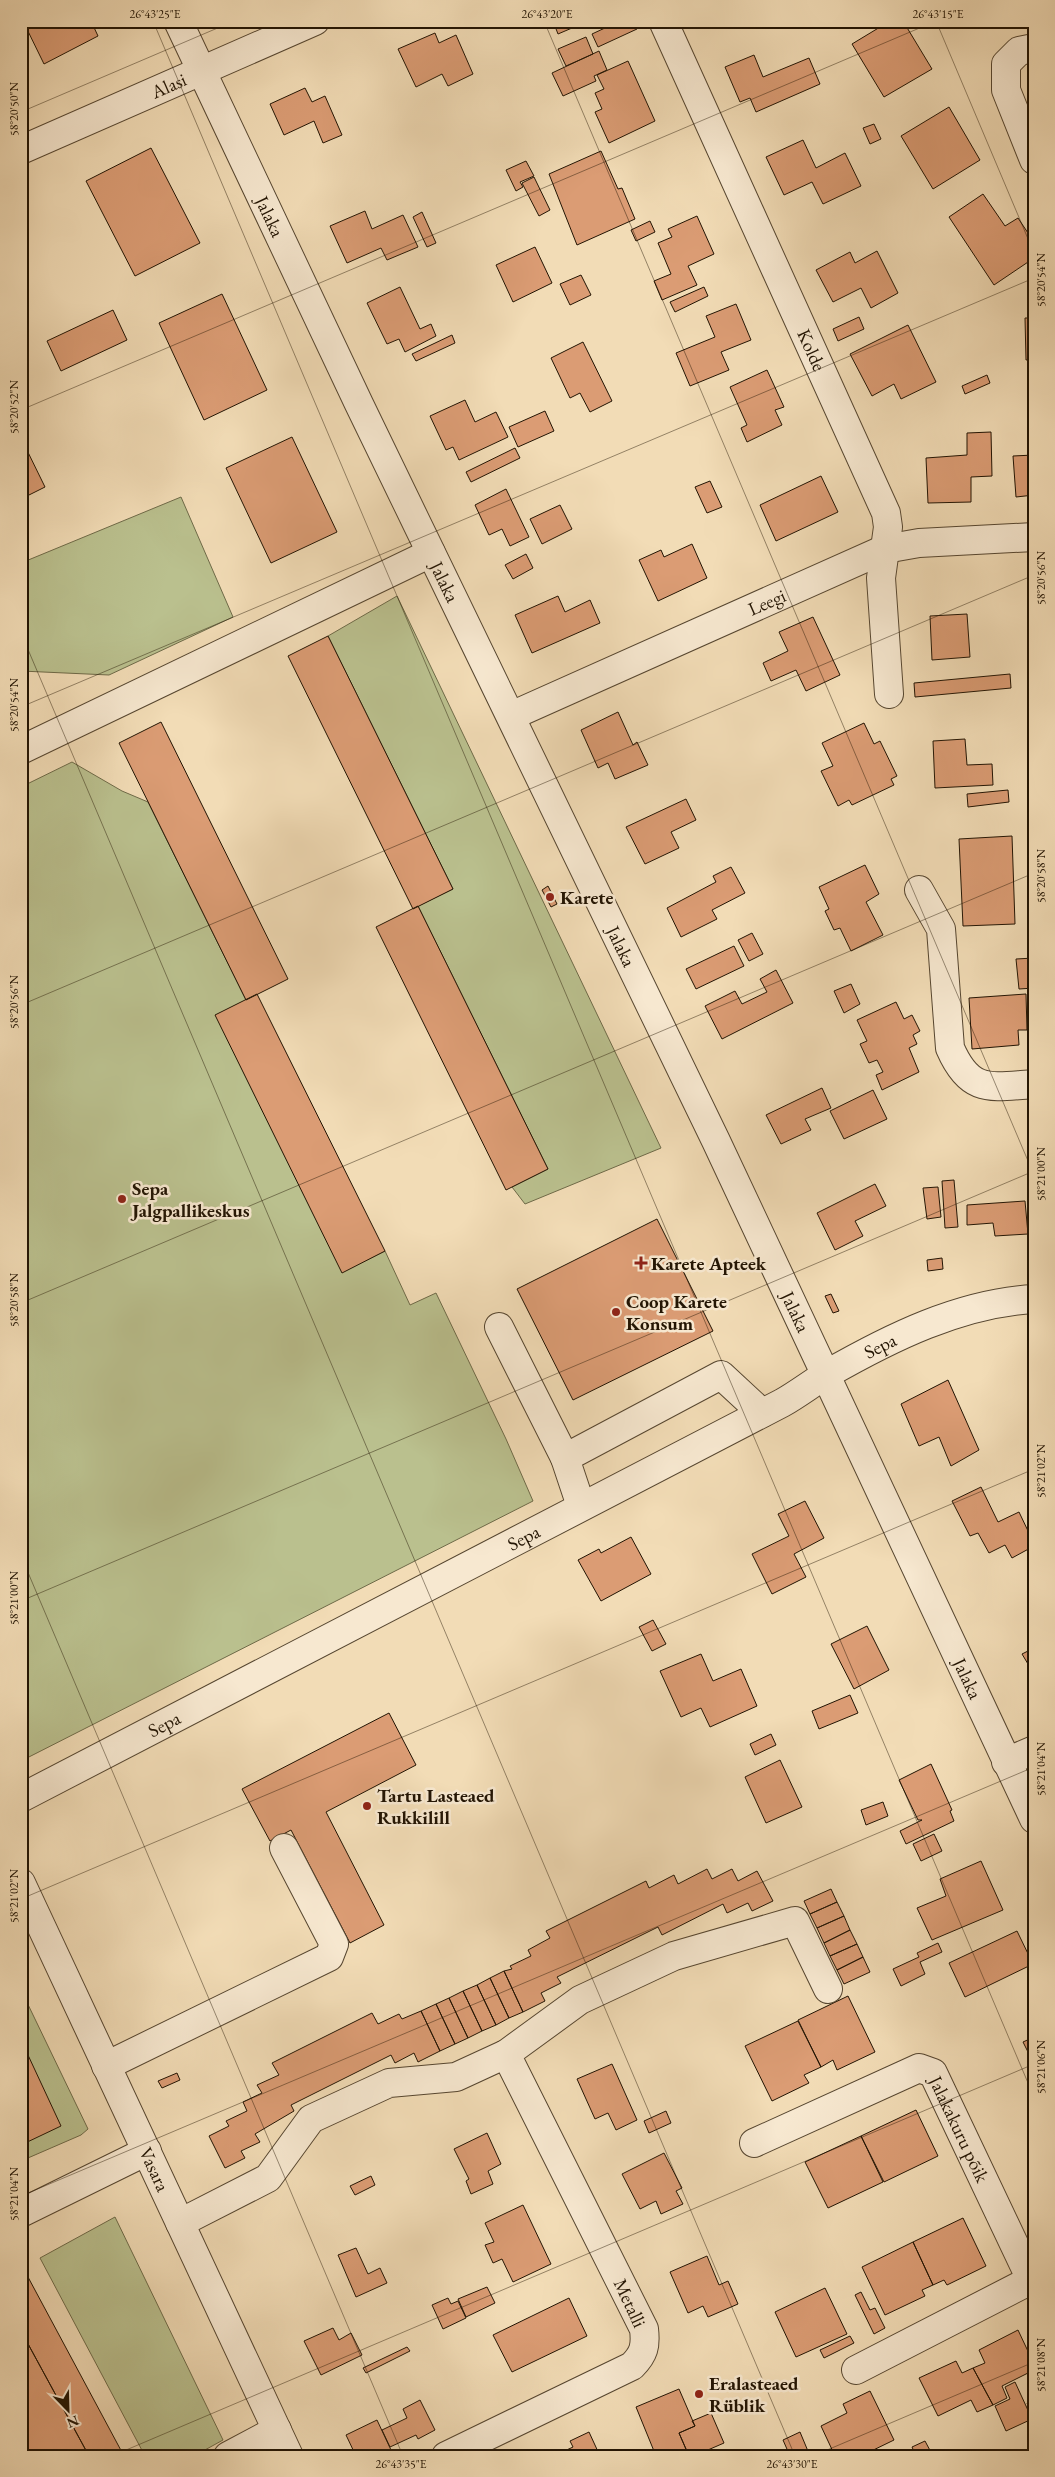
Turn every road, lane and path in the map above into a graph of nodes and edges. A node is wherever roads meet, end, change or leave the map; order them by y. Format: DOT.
graph roads {
  1 [pos="178,21"];
  2 [pos="315,21"];
  3 [pos="663,21"];
  4 [pos="1034,48"];
  5 [pos="202,71"];
  6 [pos="21,150"];
  7 [pos="1034,160"];
  8 [pos="1034,537"];
  9 [pos="885,549"];
  10 [pos="431,552"];
  11 [pos="889,694"];
  12 [pos="511,716"];
  13 [pos="21,750"];
  14 [pos="919,890"];
  15 [pos="1034,1084"];
  16 [pos="1034,1300"];
  17 [pos="499,1327"];
  18 [pos="826,1375"];
  19 [pos="762,1413"];
  20 [pos="565,1458"];
  21 [pos="581,1506"];
  22 [pos="1034,1750"];
  23 [pos="1006,1762"];
  24 [pos="21,1798"];
  25 [pos="1034,1819"];
  26 [pos="284,1848"];
  27 [pos="21,1883"];
  28 [pos="828,1989"];
  29 [pos="506,2054"];
  30 [pos="106,2066"];
  31 [pos="754,2143"];
  32 [pos="147,2151"];
  33 [pos="21,2213"];
  34 [pos="180,2223"];
  35 [pos="1032,2283"];
  36 [pos="856,2370"];
  37 [pos="277,2430"];
  38 [pos="228,2456"];
  39 [pos="289,2456"];
  40 [pos="446,2456"];
  1 -- 5 [label="street, Jalaka"];
  2 -- 5 [label="street, Alasi"];
  3 -- 9 [label="street, Kolde"];
  4 -- 7 [label="street"];
  5 -- 6 [label="street, Alasi"];
  5 -- 10 [label="street, Jalaka"];
  8 -- 9 [label="street, Leegi"];
  9 -- 11 [label="street, Kolde"];
  9 -- 12 [label="street, Leegi"];
  10 -- 12 [label="street, Jalaka"];
  10 -- 13 [label="street"];
  12 -- 18 [label="street, Jalaka"];
  14 -- 15 [label="street"];
  16 -- 18 [label="street, Sepa"];
  17 -- 20 [label="street"];
  18 -- 19 [label="street, Sepa"];
  18 -- 23 [label="street, Jalaka"];
  19 -- 20 [label="street"];
  19 -- 21 [label="street, Sepa"];
  20 -- 21 [label="street"];
  21 -- 24 [label="street, Sepa"];
  22 -- 23 [label="street"];
  23 -- 25 [label="street, Jalaka"];
  26 -- 30 [label="street"];
  27 -- 30 [label="street, Vasara"];
  28 -- 29 [label="street"];
  29 -- 34 [label="street"];
  29 -- 40 [label="street, Metalli"];
  30 -- 32 [label="street, Vasara"];
  31 -- 35 [label="street, Jalakakuru põik"];
  32 -- 33 [label="street"];
  32 -- 34 [label="street, Vasara"];
  34 -- 37 [label="street, Vasara"];
  35 -- 36 [label="street, Jalakakuru põik"];
  37 -- 38 [label="street"];
  37 -- 39 [label="street, Vasara"];
}
